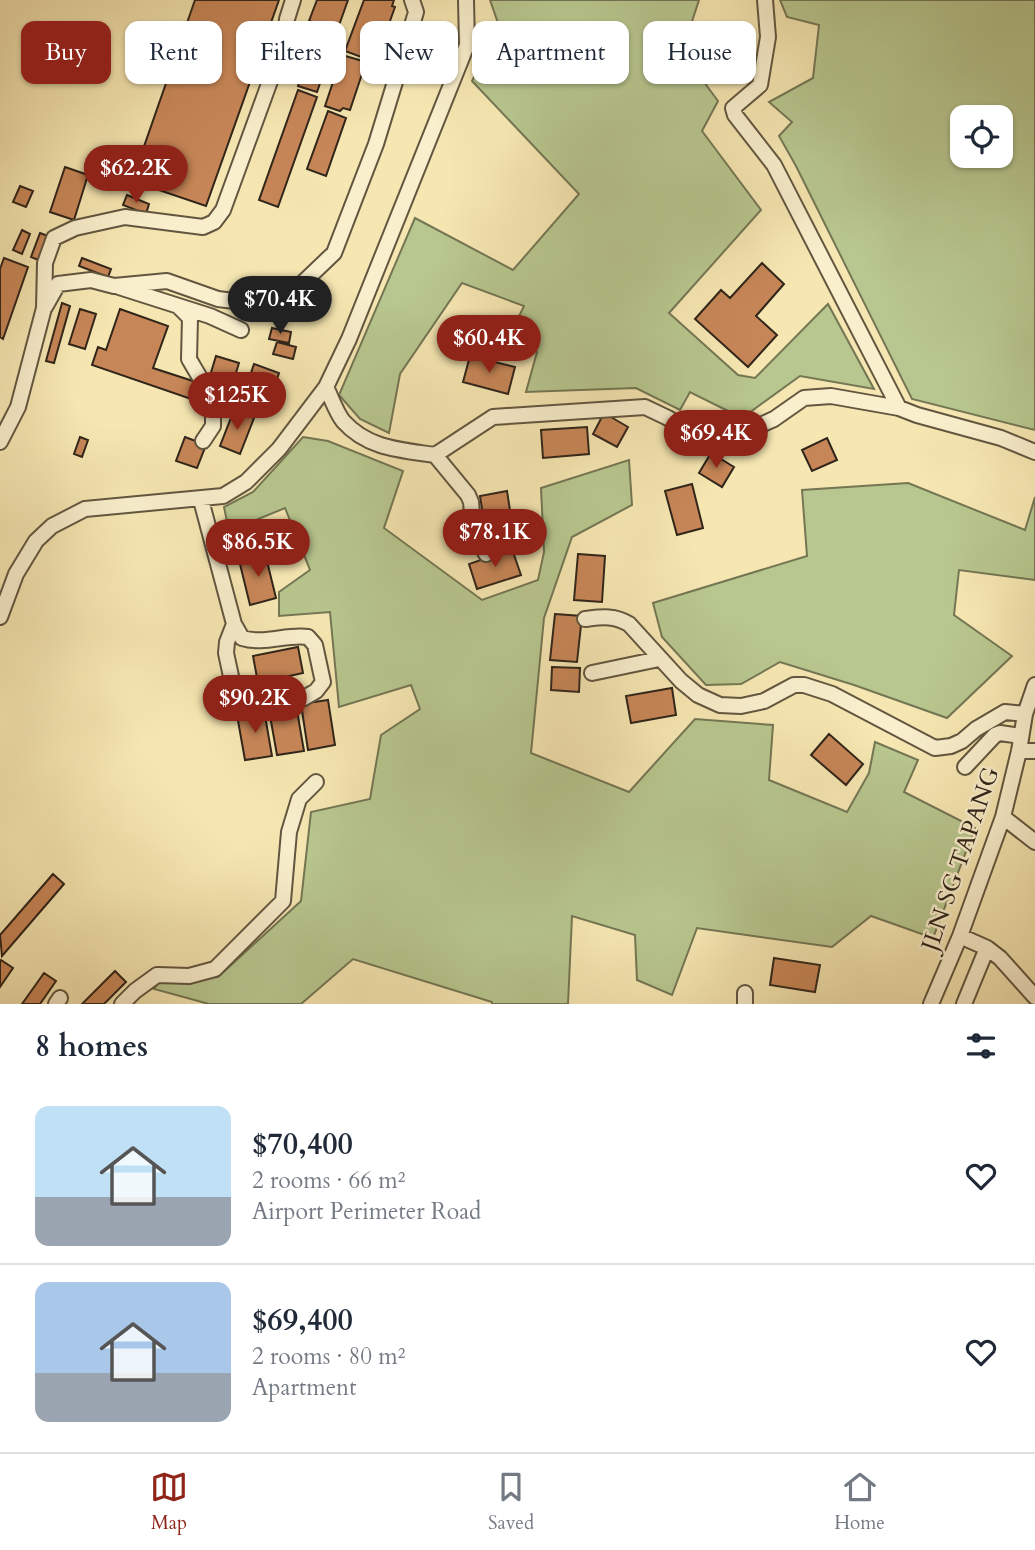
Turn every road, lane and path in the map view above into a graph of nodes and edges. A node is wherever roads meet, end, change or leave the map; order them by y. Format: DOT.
graph roads {
  1 [pos="293,0"];
  2 [pos="412,0"];
  3 [pos="466,0"];
  4 [pos="765,0"];
  5 [pos="114,286"];
  6 [pos="179,307"];
  7 [pos="44,308"];
  8 [pos="241,330"];
  9 [pos="326,387"];
  10 [pos="899,408"];
  11 [pos="202,441"];
  12 [pos="0,442"];
  13 [pos="1035,452"];
  14 [pos="435,455"];
  15 [pos="201,500"];
  16 [pos="486,554"];
  17 [pos="0,617"];
  18 [pos="585,619"];
  19 [pos="234,624"];
  20 [pos="659,659"];
  21 [pos="592,673"];
  22 [pos="1035,685"];
  23 [pos="1025,714"];
  24 [pos="1021,736"];
  25 [pos="1019,751"];
  26 [pos="1035,751"];
  27 [pos="965,767"];
  28 [pos="316,782"];
  29 [pos="1003,817"];
  30 [pos="1035,842"];
  31 [pos="960,936"];
  32 [pos="987,948"];
  33 [pos="1035,997"];
  34 [pos="122,1004"];
  35 [pos="930,1004"];
  36 [pos="964,1004"];
  1 -- 7 [label="street"];
  2 -- 5 [label="street"];
  3 -- 9 [label="street"];
  4 -- 10 [label="street"];
  5 -- 6 [label="street"];
  5 -- 7 [label="street"];
  6 -- 8 [label="street"];
  6 -- 11 [label="street"];
  7 -- 12 [label="street"];
  9 -- 14 [label="street"];
  9 -- 15 [label="street"];
  10 -- 13 [label="street"];
  10 -- 14 [label="street"];
  14 -- 16 [label="street"];
  15 -- 17 [label="street"];
  15 -- 19 [label="street"];
  18 -- 20 [label="street"];
  19 -- 19 [label="street"];
  20 -- 21 [label="street"];
  20 -- 23 [label="street"];
  22 -- 23 [label="street, JLN SG TAPANG"];
  23 -- 24 [label="street, JLN SG TAPANG"];
  24 -- 25 [label="street, JLN SG TAPANG"];
  24 -- 27 [label="street"];
  25 -- 26 [label="street"];
  25 -- 29 [label="street, JLN SG TAPANG"];
  28 -- 34 [label="street"];
  29 -- 30 [label="street"];
  29 -- 31 [label="street, JLN SG TAPANG"];
  31 -- 32 [label="street"];
  31 -- 35 [label="street, JLN SG TAPANG"];
  32 -- 33 [label="street"];
  32 -- 36 [label="street"];
}
